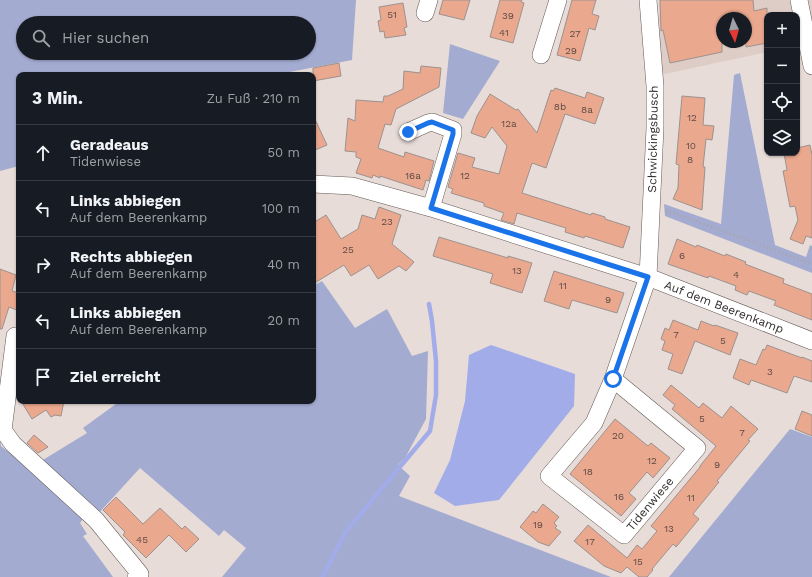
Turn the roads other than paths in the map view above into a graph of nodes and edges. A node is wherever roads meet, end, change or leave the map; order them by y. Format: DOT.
graph roads {
  1 [pos="558,0"];
  2 [pos="648,0"];
  3 [pos="799,0"];
  4 [pos="808,26"];
  5 [pos="541,55"];
  6 [pos="812,66"];
  7 [pos="408,132"];
  8 [pos="316,184"];
  9 [pos="431,208"];
  10 [pos="648,277"];
  11 [pos="11,335"];
  12 [pos="812,341"];
  13 [pos="613,379"];
  14 [pos="138,576"];
  1 -- 5 [label="street"];
  2 -- 10 [label="street, Schwickingsbusch"];
  3 -- 4 [label="street"];
  4 -- 6 [label="street"];
  7 -- 9 [label="street"];
  8 -- 9 [label="street, Auf dem Beerenkamp"];
  9 -- 10 [label="street, Auf dem Beerenkamp"];
  10 -- 12 [label="street, Auf dem Beerenkamp"];
  10 -- 13 [label="street, Tidenwiese"];
  11 -- 14 [label="street"];
  13 -- 13 [label="street, Tidenwiese"];
}
